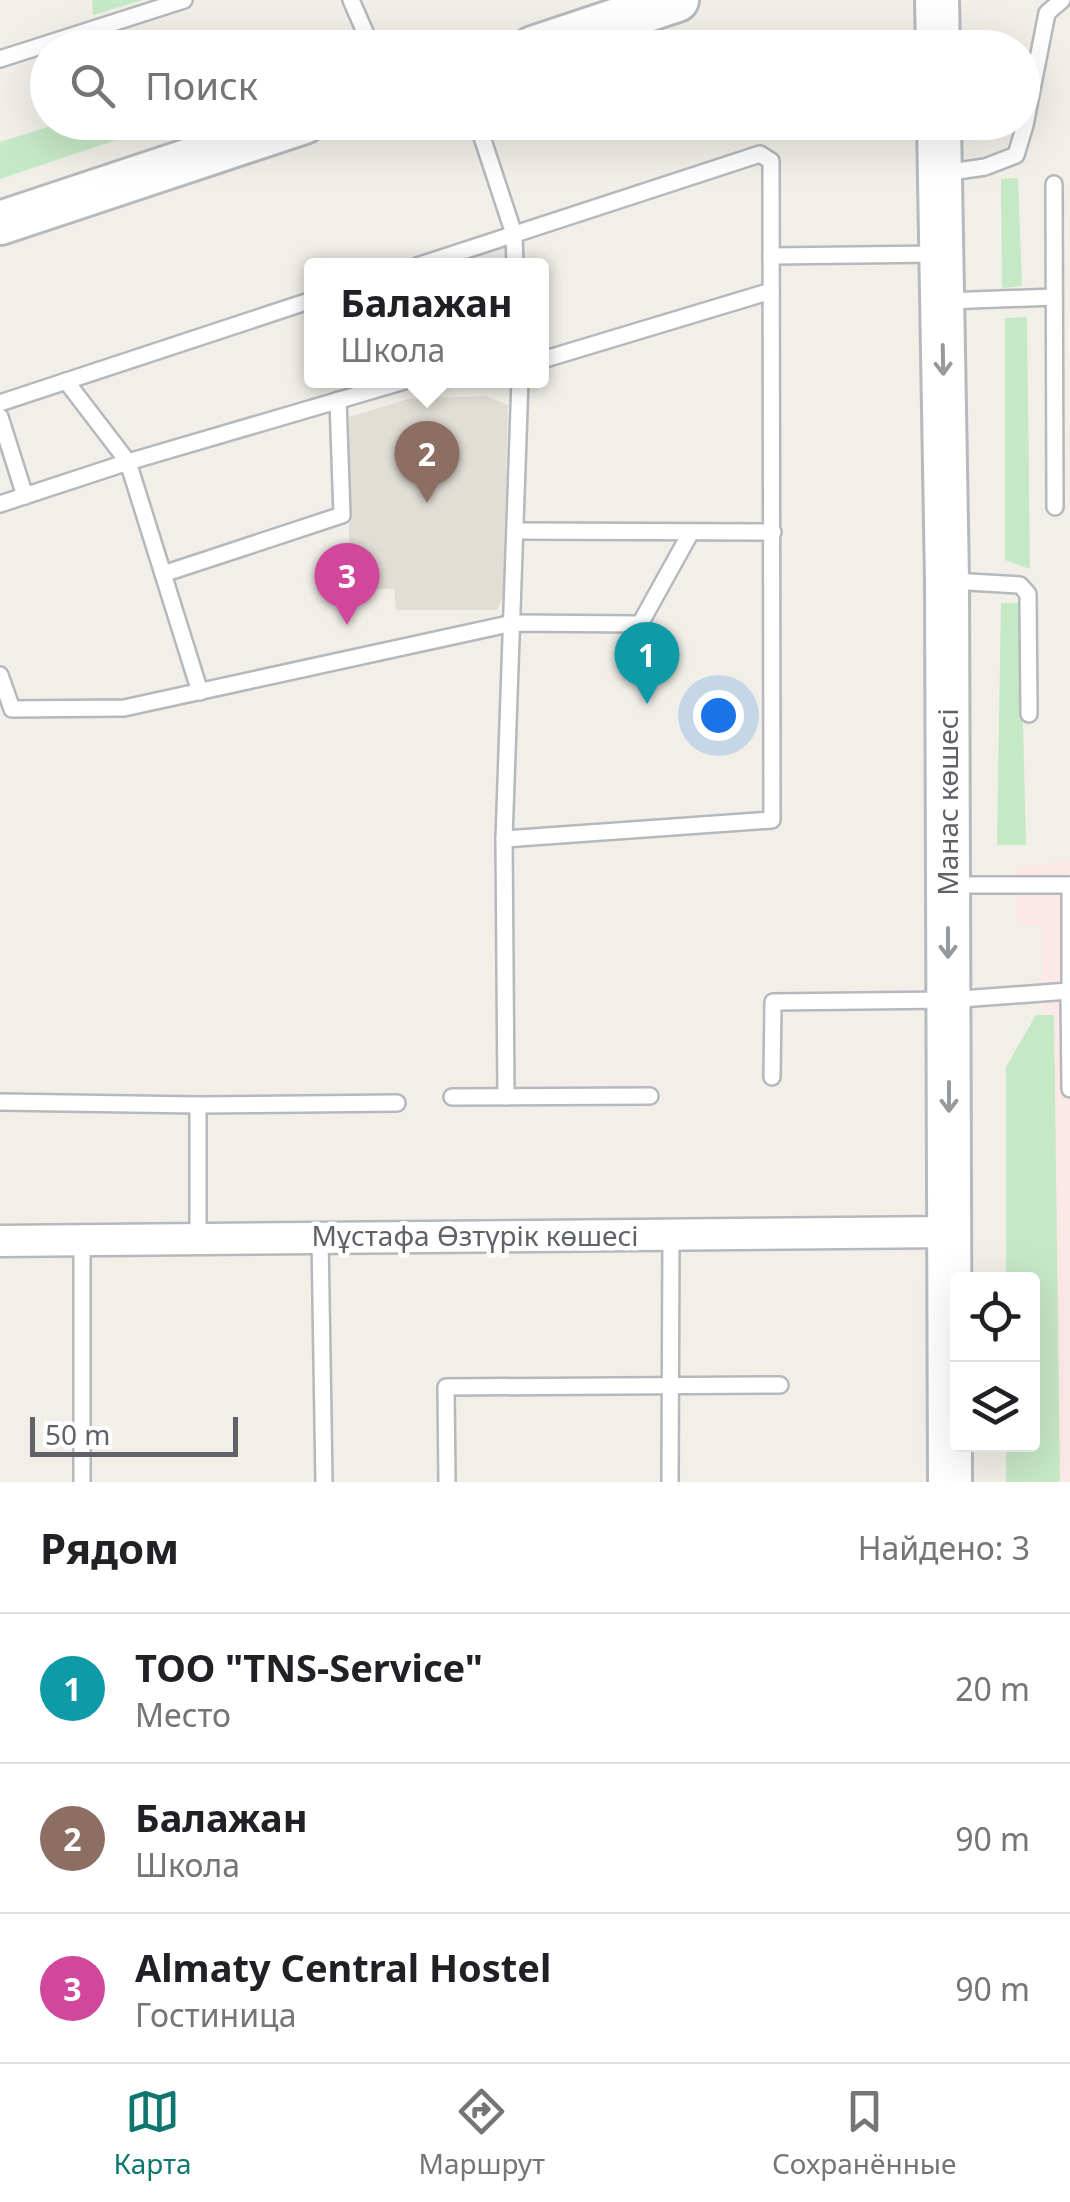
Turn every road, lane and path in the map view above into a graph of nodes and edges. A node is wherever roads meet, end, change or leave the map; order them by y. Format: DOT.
graph roads {
  1 [pos="184,0"];
  2 [pos="352,0"];
  3 [pos="677,0"];
  4 [pos="937,0"];
  5 [pos="1062,0"];
  6 [pos="90,30"];
  7 [pos="364,30"];
  8 [pos="586,30"];
  9 [pos="938,30"];
  10 [pos="30,49"];
  11 [pos="1040,49"];
  12 [pos="0,59"];
  13 [pos="249,140"];
  14 [pos="483,140"];
  15 [pos="939,140"];
  16 [pos="1020,140"];
  17 [pos="940,174"];
  18 [pos="1054,184"];
  19 [pos="0,222"];
  20 [pos="514,234"];
  21 [pos="942,254"];
  22 [pos="771,256"];
  23 [pos="441,258"];
  24 [pos="515,258"];
  25 [pos="772,290"];
  26 [pos="1054,298"];
  27 [pos="942,302"];
  28 [pos="304,303"];
  29 [pos="549,358"];
  30 [pos="66,381"];
  31 [pos="380,388"];
  32 [pos="520,388"];
  33 [pos="338,400"];
  34 [pos="0,403"];
  35 [pos="0,417"];
  36 [pos="128,462"];
  37 [pos="25,496"];
  38 [pos="0,504"];
  39 [pos="1055,507"];
  40 [pos="517,531"];
  41 [pos="691,532"];
  42 [pos="772,532"];
  43 [pos="163,574"];
  44 [pos="947,581"];
  45 [pos="513,623"];
  46 [pos="0,676"];
  47 [pos="200,692"];
  48 [pos="1029,714"];
  49 [pos="504,839"];
  50 [pos="1070,884"];
  51 [pos="948,886"];
  52 [pos="1069,991"];
  53 [pos="948,1000"];
  54 [pos="772,1077"];
  55 [pos="1070,1090"];
  56 [pos="650,1096"];
  57 [pos="452,1097"];
  58 [pos="506,1097"];
  59 [pos="0,1102"];
  60 [pos="397,1103"];
  61 [pos="198,1105"];
  62 [pos="950,1232"];
  63 [pos="671,1234"];
  64 [pos="320,1237"];
  65 [pos="198,1239"];
  66 [pos="82,1240"];
  67 [pos="0,1241"];
  68 [pos="780,1385"];
  69 [pos="670,1386"];
  70 [pos="82,1482"];
  71 [pos="324,1482"];
  72 [pos="447,1482"];
  73 [pos="670,1482"];
  74 [pos="950,1482"];
  1 -- 6 [label="lane"];
  2 -- 7 [label="lane"];
  3 -- 8 [label="street"];
  4 -- 9 [label="street"];
  5 -- 11 [label="lane"];
  10 -- 12 [label="lane"];
  13 -- 19 [label="street"];
  14 -- 20 [label="lane"];
  15 -- 17 [label="street, Манас көшесі"];
  16 -- 17 [label="lane"];
  17 -- 21 [label="street, Манас көшесі"];
  18 -- 26 [label="lane"];
  20 -- 22 [label="lane"];
  20 -- 23 [label="lane"];
  20 -- 24 [label="lane"];
  21 -- 22 [label="lane"];
  21 -- 27 [label="street, Манас көшесі"];
  22 -- 25 [label="lane"];
  25 -- 29 [label="lane"];
  25 -- 42 [label="lane"];
  26 -- 27 [label="lane"];
  26 -- 39 [label="lane"];
  27 -- 44 [label="street, Манас көшесі, one-way"];
  28 -- 30 [label="lane"];
  30 -- 34 [label="lane"];
  30 -- 36 [label="lane"];
  31 -- 33 [label="lane"];
  32 -- 40 [label="lane"];
  33 -- 36 [label="lane"];
  33 -- 43 [label="lane"];
  35 -- 37 [label="lane"];
  36 -- 37 [label="lane"];
  36 -- 43 [label="lane"];
  37 -- 38 [label="lane"];
  40 -- 41 [label="lane"];
  40 -- 45 [label="lane"];
  41 -- 42 [label="lane"];
  41 -- 45 [label="lane"];
  42 -- 49 [label="lane"];
  43 -- 47 [label="lane"];
  44 -- 48 [label="lane"];
  44 -- 51 [label="street, Манас көшесі"];
  45 -- 47 [label="lane"];
  45 -- 49 [label="lane"];
  46 -- 47 [label="lane"];
  49 -- 58 [label="lane"];
  50 -- 51 [label="lane"];
  50 -- 52 [label="lane"];
  51 -- 53 [label="street, Манас көшесі, one-way"];
  52 -- 53 [label="lane"];
  52 -- 55 [label="lane"];
  53 -- 54 [label="lane"];
  53 -- 62 [label="street, Манас көшесі, one-way"];
  56 -- 58 [label="lane"];
  57 -- 58 [label="lane"];
  59 -- 61 [label="lane"];
  60 -- 61 [label="lane"];
  61 -- 65 [label="lane"];
  62 -- 63 [label="street, Мұстафа Өзтүрік көшесі"];
  62 -- 74 [label="street, Манас көшесі"];
  63 -- 64 [label="street, Мұстафа Өзтүрік көшесі"];
  63 -- 69 [label="lane"];
  64 -- 65 [label="street, Мұстафа Өзтүрік көшесі"];
  64 -- 71 [label="lane"];
  65 -- 66 [label="street, Мұстафа Өзтүрік көшесі"];
  66 -- 67 [label="street, Мұстафа Өзтүрік көшесі"];
  66 -- 70 [label="lane"];
  68 -- 69 [label="lane"];
  69 -- 72 [label="lane"];
  69 -- 73 [label="lane"];
}
